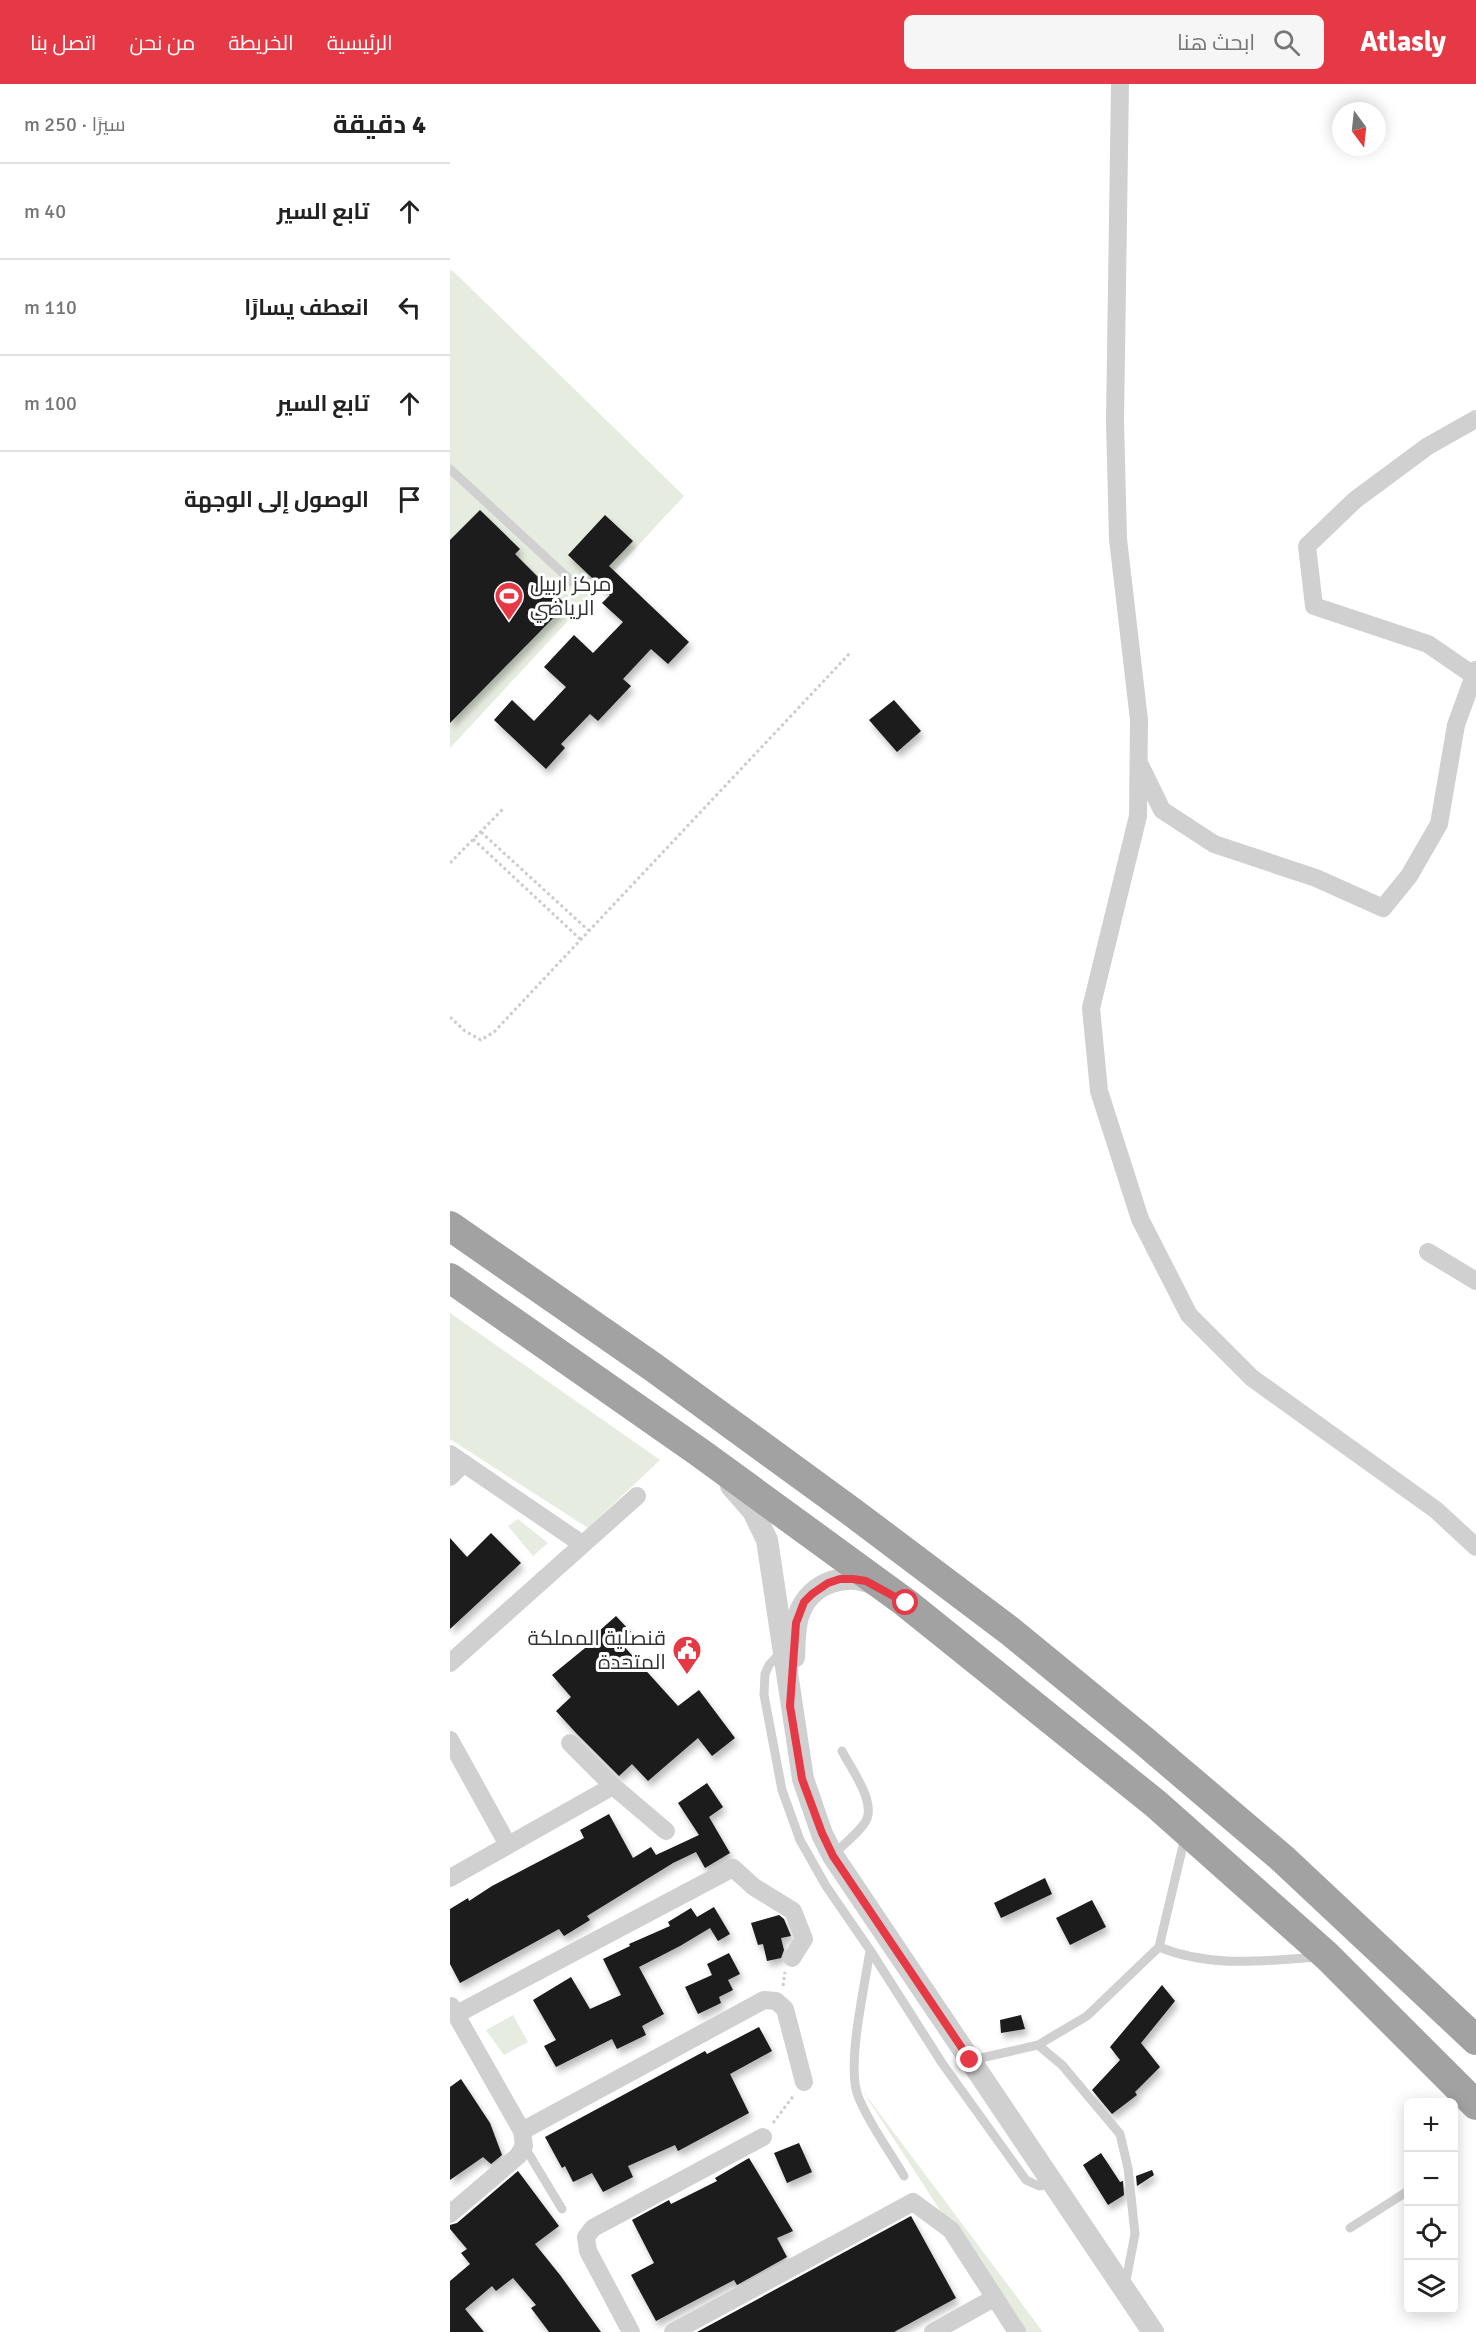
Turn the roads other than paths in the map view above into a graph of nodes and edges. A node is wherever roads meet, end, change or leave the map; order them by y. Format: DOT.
graph roads {
  1 [pos="1120,84"];
  2 [pos="1476,419"];
  3 [pos="450,469"];
  4 [pos="579,588"];
  5 [pos="1475,674"];
  6 [pos="1139,761"];
  7 [pos="450,1226"];
  8 [pos="1428,1252"];
  9 [pos="450,1278"];
  10 [pos="1476,1281"];
  11 [pos="699,1452"];
  12 [pos="457,1459"];
  13 [pos="450,1477"];
  14 [pos="637,1496"];
  15 [pos="582,1544"];
  16 [pos="1476,1547"];
  17 [pos="906,1603"];
  18 [pos="783,1650"];
  19 [pos="450,1663"];
  20 [pos="790,1706"];
  21 [pos="450,1740"];
  22 [pos="570,1743"];
  23 [pos="842,1751"];
  24 [pos="613,1786"];
  25 [pos="666,1831"];
  26 [pos="1187,1832"];
  27 [pos="508,1845"];
  28 [pos="833,1856"];
  29 [pos="450,1878"];
  30 [pos="1160,1947"];
  31 [pos="870,1950"];
  32 [pos="1327,1956"];
  33 [pos="792,1958"];
  34 [pos="453,2010"];
  35 [pos="1476,2040"];
  36 [pos="1038,2044"];
  37 [pos="970,2060"];
  38 [pos="804,2082"];
  39 [pos="1465,2097"];
  40 [pos="763,2137"];
  41 [pos="523,2138"];
  42 [pos="904,2176"];
  43 [pos="1053,2183"];
  44 [pos="1404,2194"];
  45 [pos="562,2209"];
  46 [pos="450,2214"];
  47 [pos="1350,2228"];
  48 [pos="1125,2289"];
  49 [pos="994,2298"];
  50 [pos="631,2332"];
  51 [pos="673,2332"];
  52 [pos="933,2332"];
  53 [pos="1017,2332"];
  54 [pos="1153,2332"];
  1 -- 6 [label="street"];
  2 -- 5 [label="street"];
  3 -- 4 [label="lane"];
  5 -- 6 [label="street"];
  6 -- 16 [label="street"];
  7 -- 35 [label="highway"];
  8 -- 10 [label="street"];
  9 -- 11 [label="highway"];
  11 -- 17 [label="highway"];
  11 -- 18 [label="street"];
  12 -- 13 [label="street"];
  12 -- 15 [label="street"];
  14 -- 15 [label="street"];
  15 -- 19 [label="street"];
  17 -- 20 [label="street"];
  17 -- 26 [label="highway"];
  18 -- 20 [label="street"];
  18 -- 31 [label="lane"];
  20 -- 28 [label="street"];
  21 -- 27 [label="street"];
  22 -- 24 [label="street"];
  23 -- 28 [label="lane"];
  24 -- 25 [label="street"];
  24 -- 27 [label="street"];
  26 -- 30 [label="lane"];
  26 -- 32 [label="highway"];
  27 -- 29 [label="street"];
  28 -- 37 [label="street"];
  30 -- 32 [label="lane"];
  30 -- 36 [label="lane"];
  31 -- 42 [label="lane"];
  31 -- 43 [label="lane"];
  32 -- 39 [label="highway"];
  33 -- 34 [label="street"];
  34 -- 41 [label="street"];
  36 -- 37 [label="lane"];
  36 -- 48 [label="lane"];
  37 -- 43 [label="street"];
  38 -- 41 [label="street"];
  40 -- 50 [label="street"];
  41 -- 45 [label="lane"];
  41 -- 46 [label="street"];
  43 -- 48 [label="street"];
  44 -- 47 [label="lane"];
  48 -- 54 [label="street"];
  49 -- 51 [label="street"];
  49 -- 52 [label="street"];
  49 -- 53 [label="street"];
}
